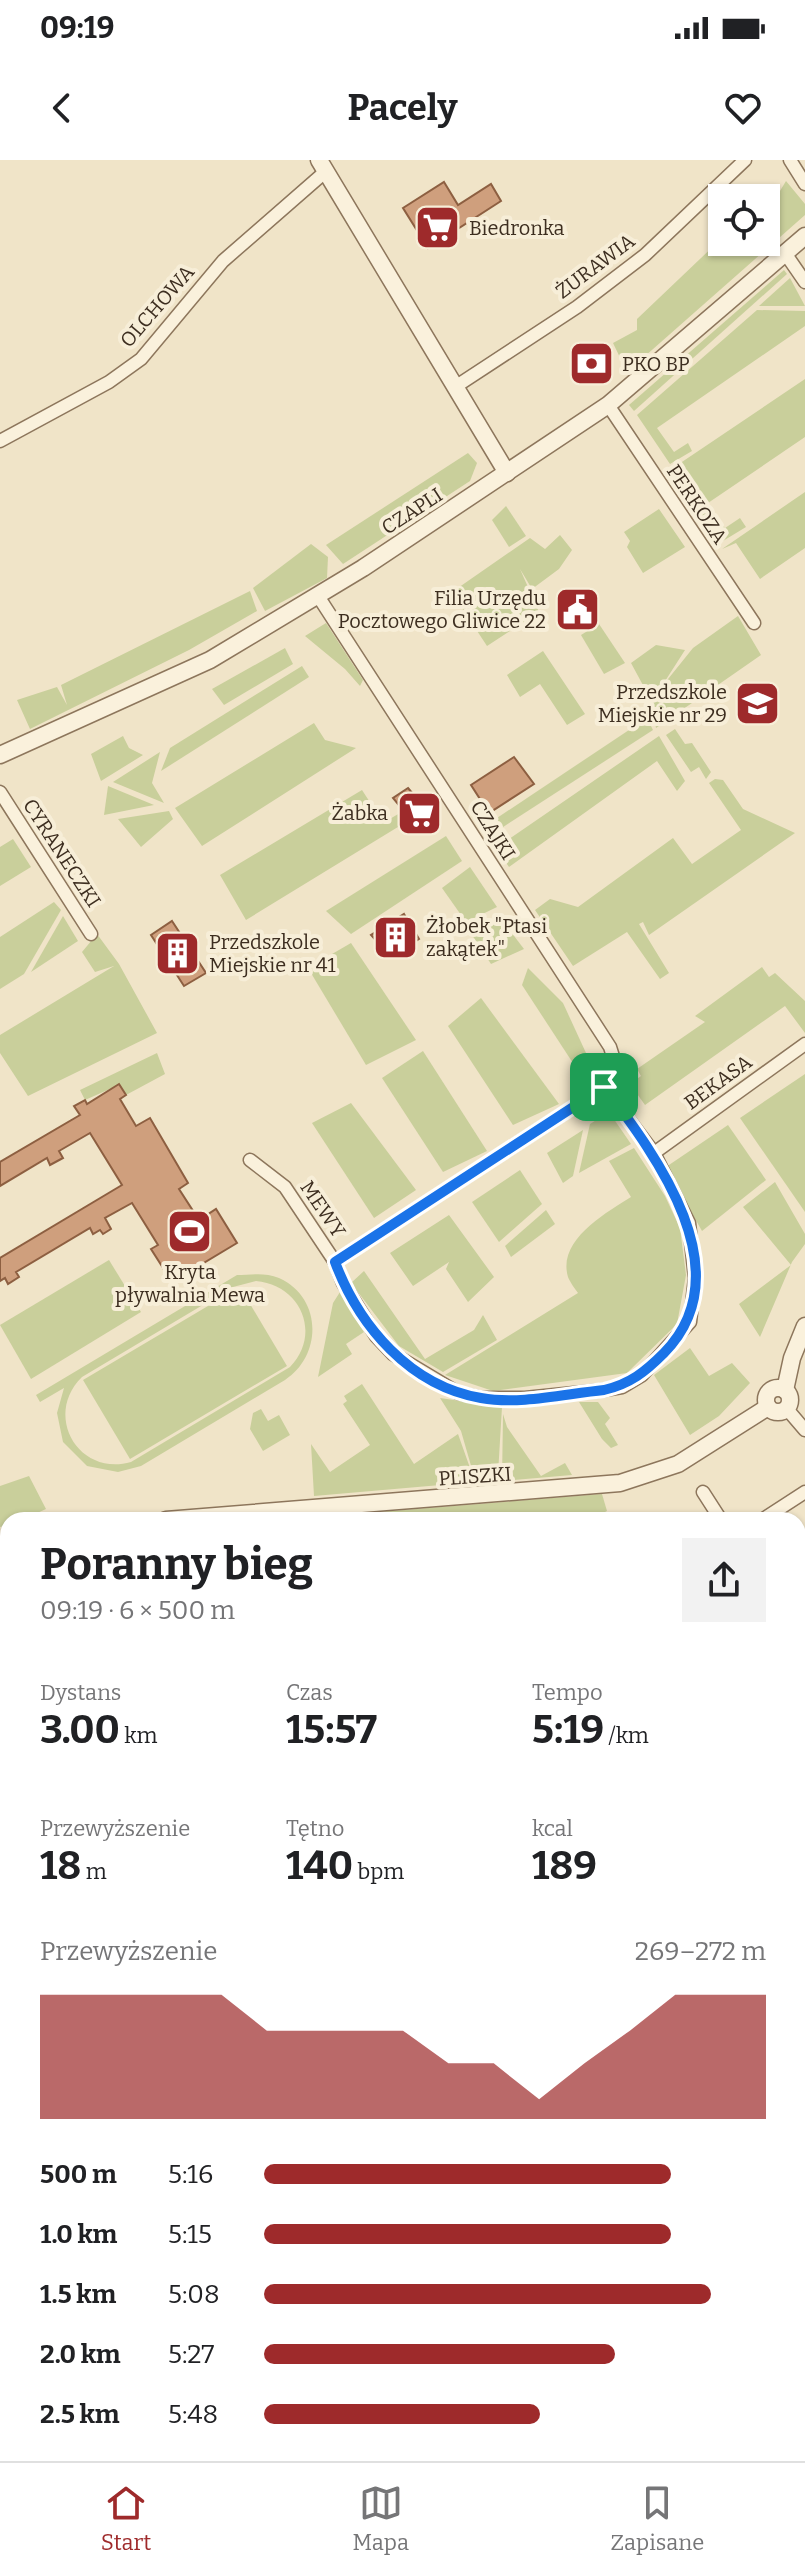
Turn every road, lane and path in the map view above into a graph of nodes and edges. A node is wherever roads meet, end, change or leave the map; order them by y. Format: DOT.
graph roads {
  1 [pos="745,160"];
  2 [pos="790,160"];
  3 [pos="322,166"];
  4 [pos="805,184"];
  5 [pos="805,236"];
  6 [pos="785,253"];
  7 [pos="805,282"];
  8 [pos="455,387"];
  9 [pos="608,405"];
  10 [pos="0,441"];
  11 [pos="507,473"];
  12 [pos="318,596"];
  13 [pos="754,623"];
  14 [pos="0,755"];
  15 [pos="0,792"];
  16 [pos="91,934"];
  17 [pos="805,1044"];
  18 [pos="604,1087"];
  19 [pos="654,1153"];
  20 [pos="250,1160"];
  21 [pos="335,1262"];
  22 [pos="805,1326"];
  23 [pos="785,1390"];
  24 [pos="768,1407"];
  25 [pos="787,1409"];
  26 [pos="805,1430"];
  27 [pos="703,1492"];
  28 [pos="805,1492"];
  29 [pos="264,1512"];
  30 [pos="716,1512"];
  31 [pos="774,1512"];
  1 -- 8 [label="street, ŻURAWIA"];
  2 -- 4 [label="street"];
  3 -- 8 [label="street"];
  3 -- 10 [label="street, OLCHOWA"];
  5 -- 6 [label="street, CZAPLI"];
  6 -- 7 [label="street"];
  6 -- 9 [label="street, CZAPLI"];
  8 -- 11 [label="street"];
  9 -- 11 [label="street, CZAPLI"];
  9 -- 13 [label="street, PERKOZA"];
  11 -- 12 [label="street, CZAPLI"];
  12 -- 14 [label="street, CZAPLI"];
  12 -- 18 [label="street, CZAJKI"];
  15 -- 16 [label="street, CYRANECZKI"];
  17 -- 19 [label="street, BEKASA"];
  18 -- 19 [label="street"];
  18 -- 21 [label="street, MEWY"];
  19 -- 21 [label="street"];
  20 -- 21 [label="street, MEWY"];
  22 -- 23 [label="street"];
  23 -- 24 [label="street, PLISZKI"];
  23 -- 25 [label="street"];
  24 -- 25 [label="street"];
  24 -- 29 [label="street, PLISZKI"];
  25 -- 26 [label="street"];
  27 -- 30 [label="street"];
  28 -- 31 [label="street"];
}
